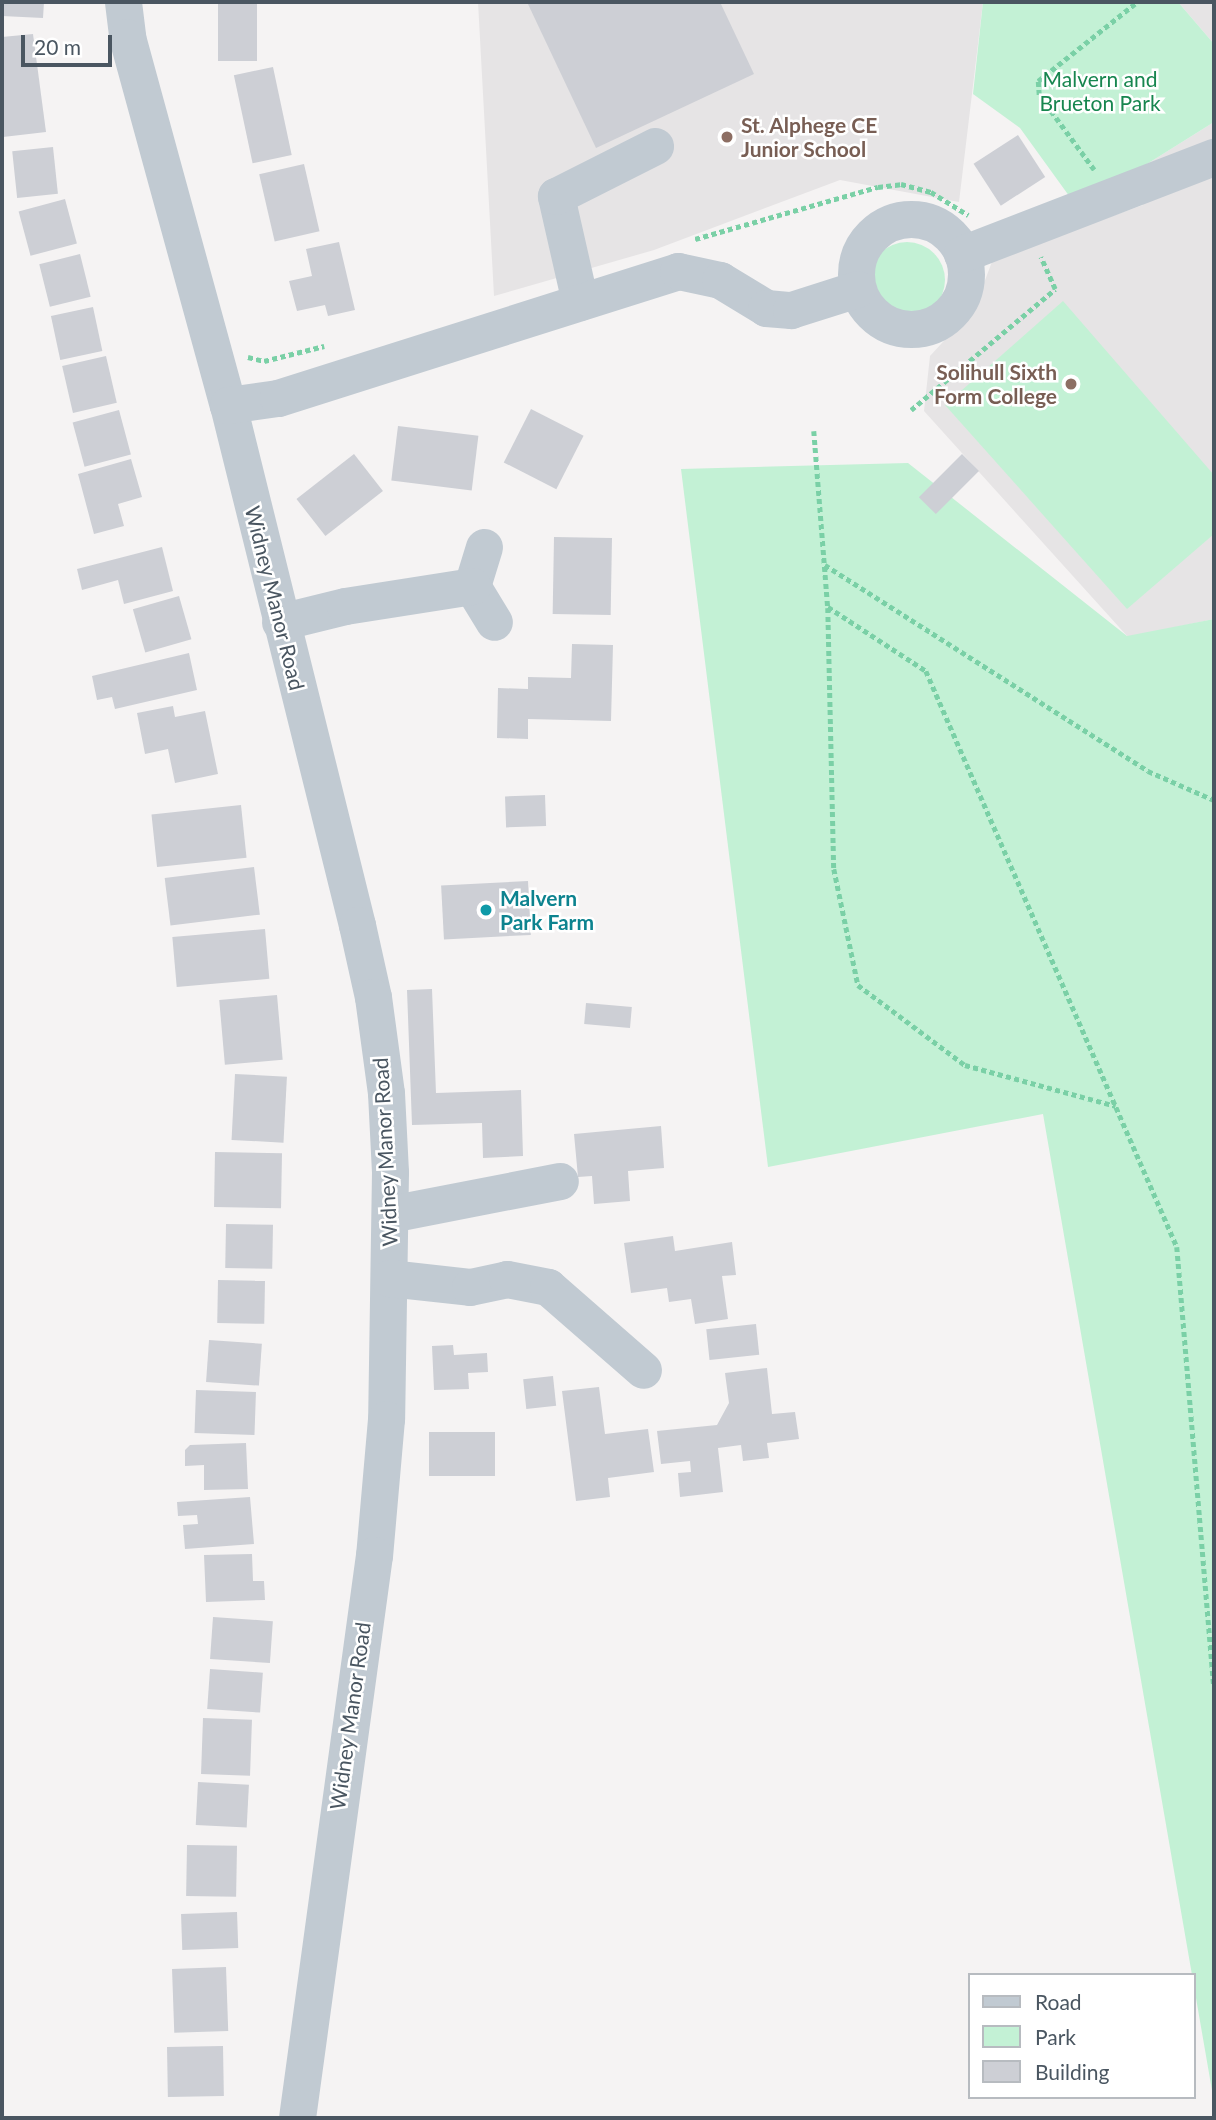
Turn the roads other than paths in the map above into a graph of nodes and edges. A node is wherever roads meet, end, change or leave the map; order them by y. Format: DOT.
graph roads {
  1 [pos="123,2"];
  2 [pos="654,146"];
  3 [pos="1214,157"];
  4 [pos="962,254"];
  5 [pos="858,289"];
  6 [pos="580,302"];
  7 [pos="228,405"];
  8 [pos="484,547"];
  9 [pos="472,586"];
  10 [pos="280,622"];
  11 [pos="494,622"];
  12 [pos="560,1181"];
  13 [pos="390,1214"];
  14 [pos="389,1279"];
  15 [pos="643,1370"];
  16 [pos="297,2118"];
  1 -- 7 [label="street, Widney Manor Road"];
  2 -- 6 [label="street"];
  3 -- 4 [label="street"];
  4 -- 5 [label="street"];
  4 -- 5 [label="street"];
  5 -- 6 [label="street"];
  6 -- 7 [label="street"];
  7 -- 10 [label="street, Widney Manor Road"];
  8 -- 9 [label="street"];
  9 -- 10 [label="street"];
  9 -- 11 [label="street"];
  10 -- 13 [label="street, Widney Manor Road"];
  12 -- 13 [label="street"];
  13 -- 14 [label="street, Widney Manor Road"];
  14 -- 15 [label="street"];
  14 -- 16 [label="street, Widney Manor Road"];
}
